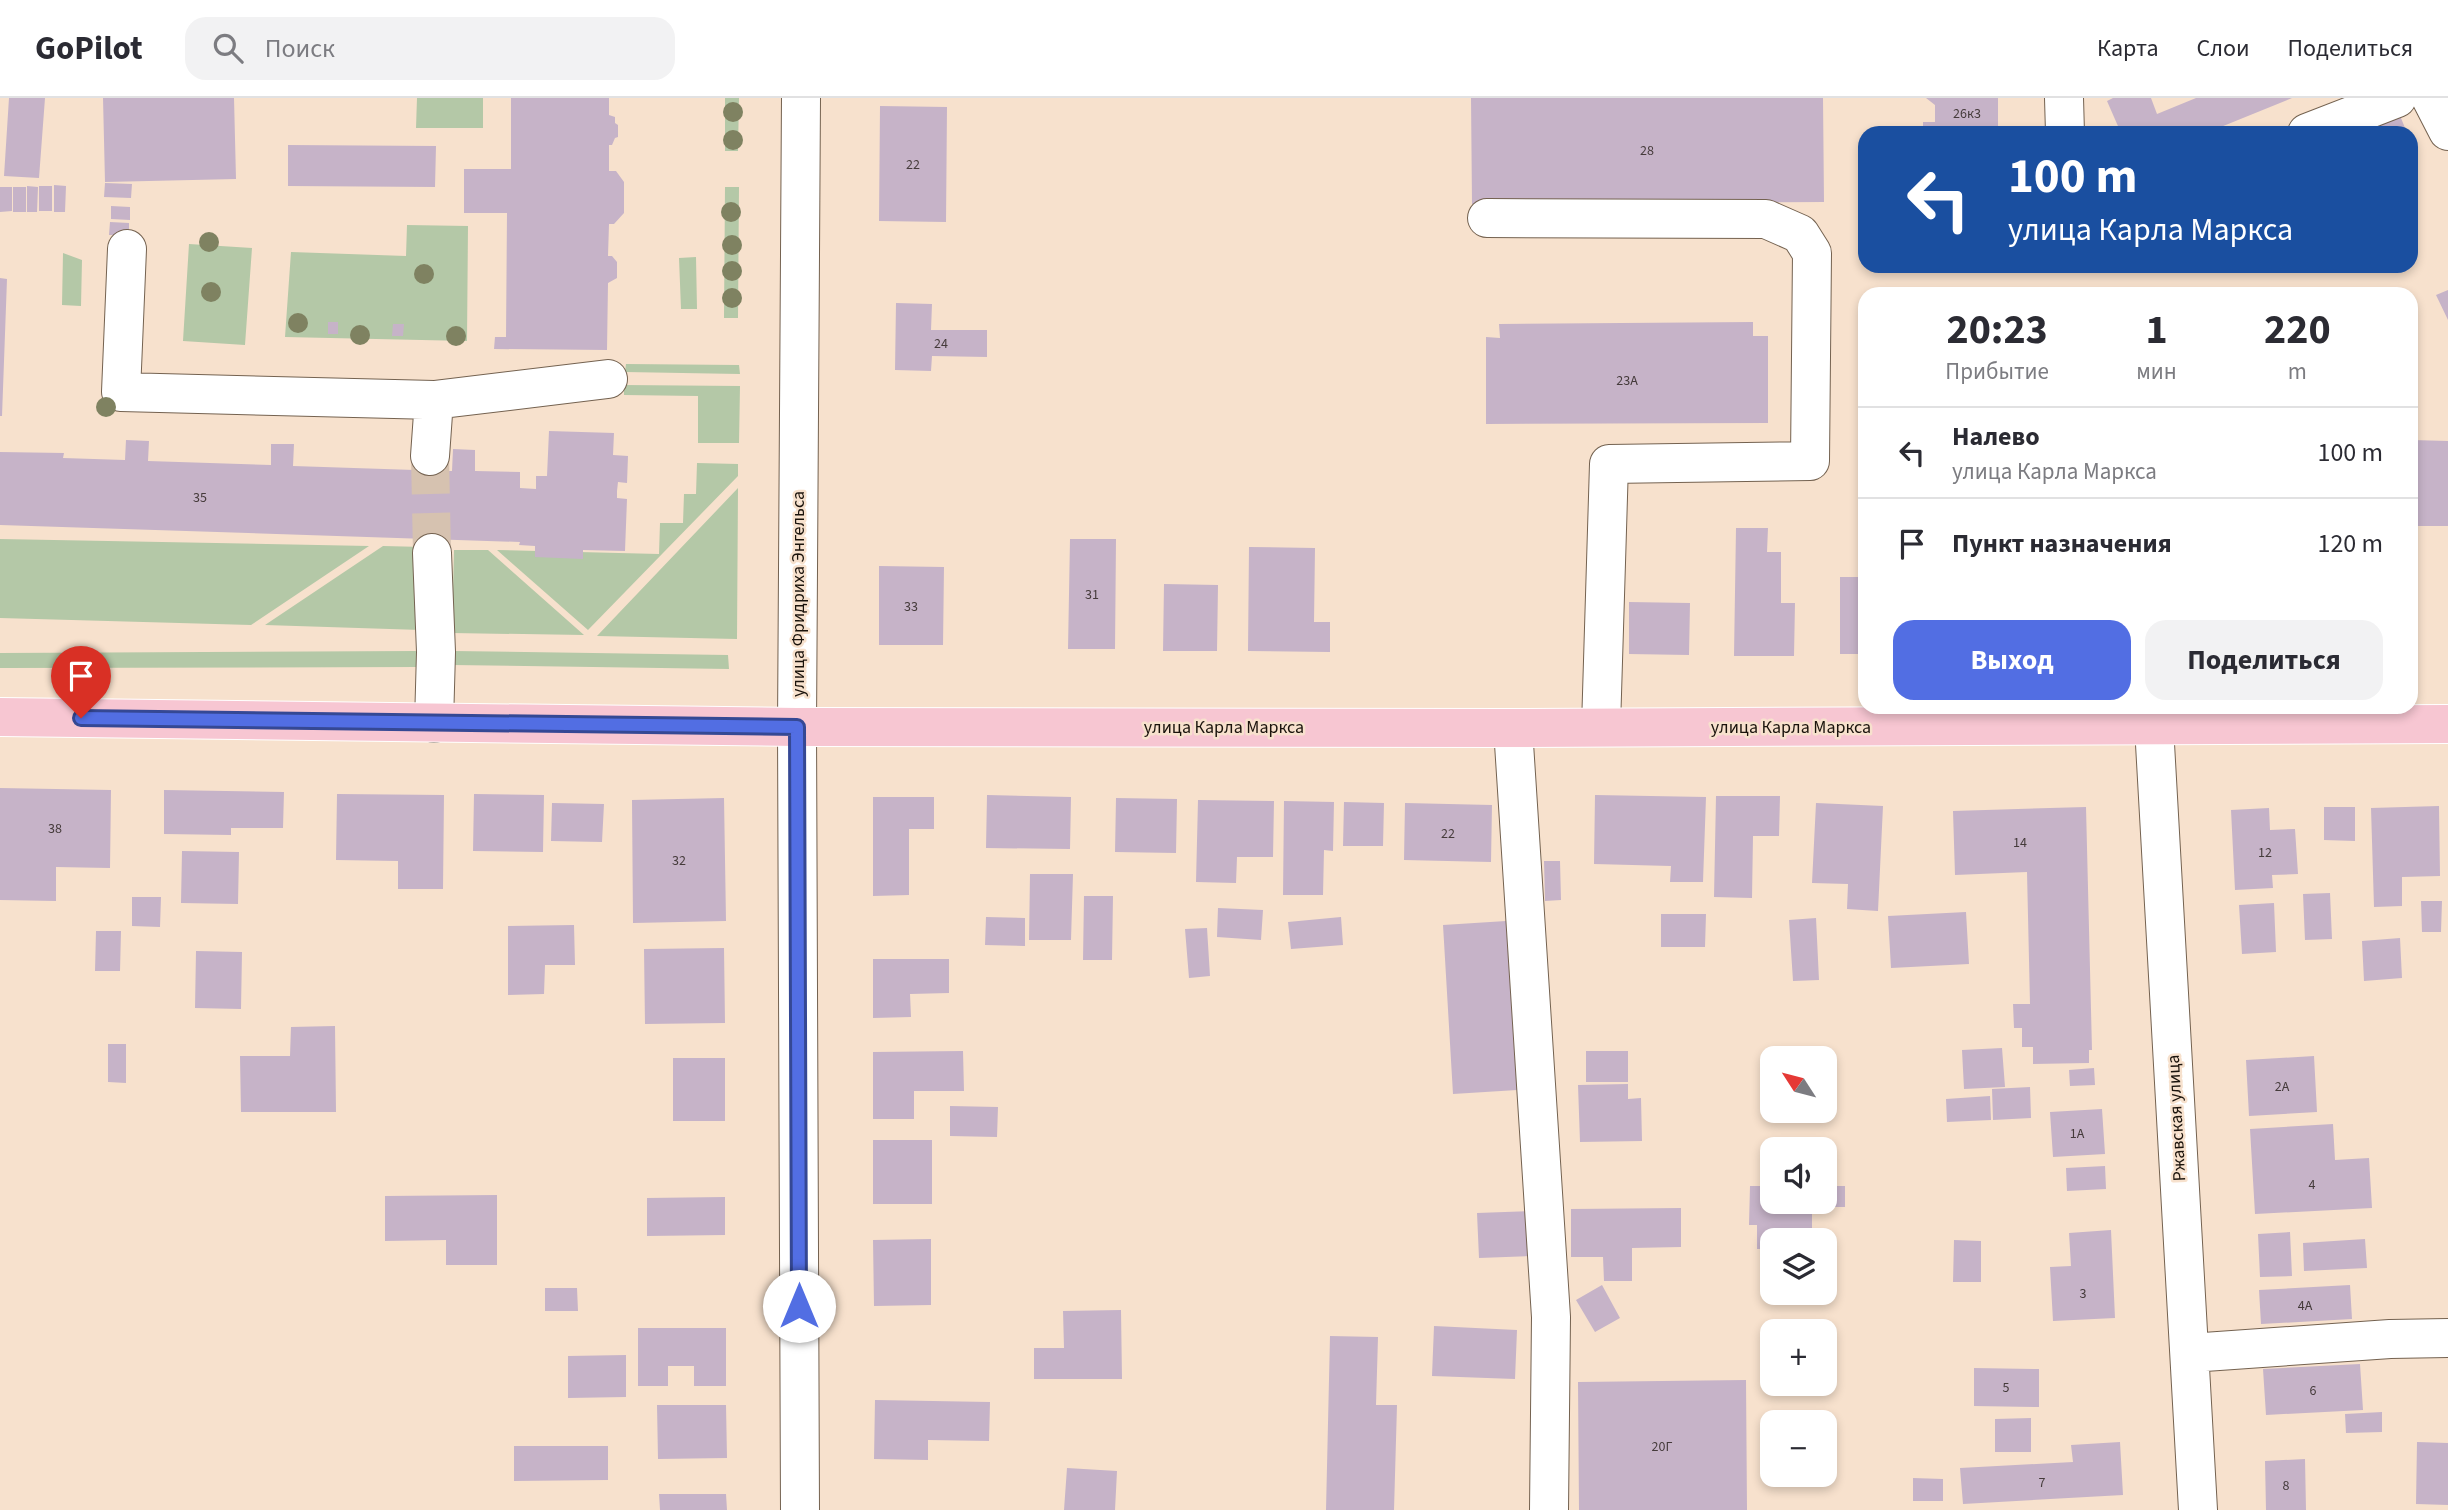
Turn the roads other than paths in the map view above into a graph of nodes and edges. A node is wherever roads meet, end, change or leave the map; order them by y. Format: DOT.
graph roads {
  1 [pos="801,98"];
  2 [pos="2064,98"];
  3 [pos="2397,98"];
  4 [pos="2431,98"];
  5 [pos="2065,126"];
  6 [pos="2325,126"];
  7 [pos="2448,131"];
  8 [pos="1487,218"];
  9 [pos="127,249"];
  10 [pos="608,379"];
  11 [pos="434,400"];
  12 [pos="430,456"];
  13 [pos="432,553"];
  14 [pos="0,717"];
  15 [pos="433,723"];
  16 [pos="2448,724"];
  17 [pos="2154,726"];
  18 [pos="797,727"];
  19 [pos="1601,727"];
  20 [pos="1513,728"];
  21 [pos="2448,1338"];
  22 [pos="2190,1353"];
  23 [pos="800,1510"];
  24 [pos="1549,1510"];
  25 [pos="2198,1510"];
  1 -- 18 [label="street, улица Фридриха Энгельса"];
  2 -- 5 [label="street"];
  3 -- 6 [label="street"];
  4 -- 7 [label="street"];
  8 -- 19 [label="street"];
  9 -- 11 [label="street"];
  10 -- 11 [label="street"];
  11 -- 12 [label="street"];
  13 -- 15 [label="street"];
  14 -- 15 [label="main road, улица Карла Маркса"];
  15 -- 18 [label="main road, улица Карла Маркса"];
  16 -- 17 [label="main road, улица Карла Маркса"];
  17 -- 19 [label="main road, улица Карла Маркса"];
  17 -- 22 [label="street, Ржавская улица"];
  18 -- 20 [label="main road, улица Карла Маркса"];
  18 -- 23 [label="street, улица Фридриха Энгельса"];
  19 -- 20 [label="main road, улица Карла Маркса"];
  20 -- 24 [label="street"];
  21 -- 22 [label="street"];
  22 -- 25 [label="street, Ржавская улица"];
}
